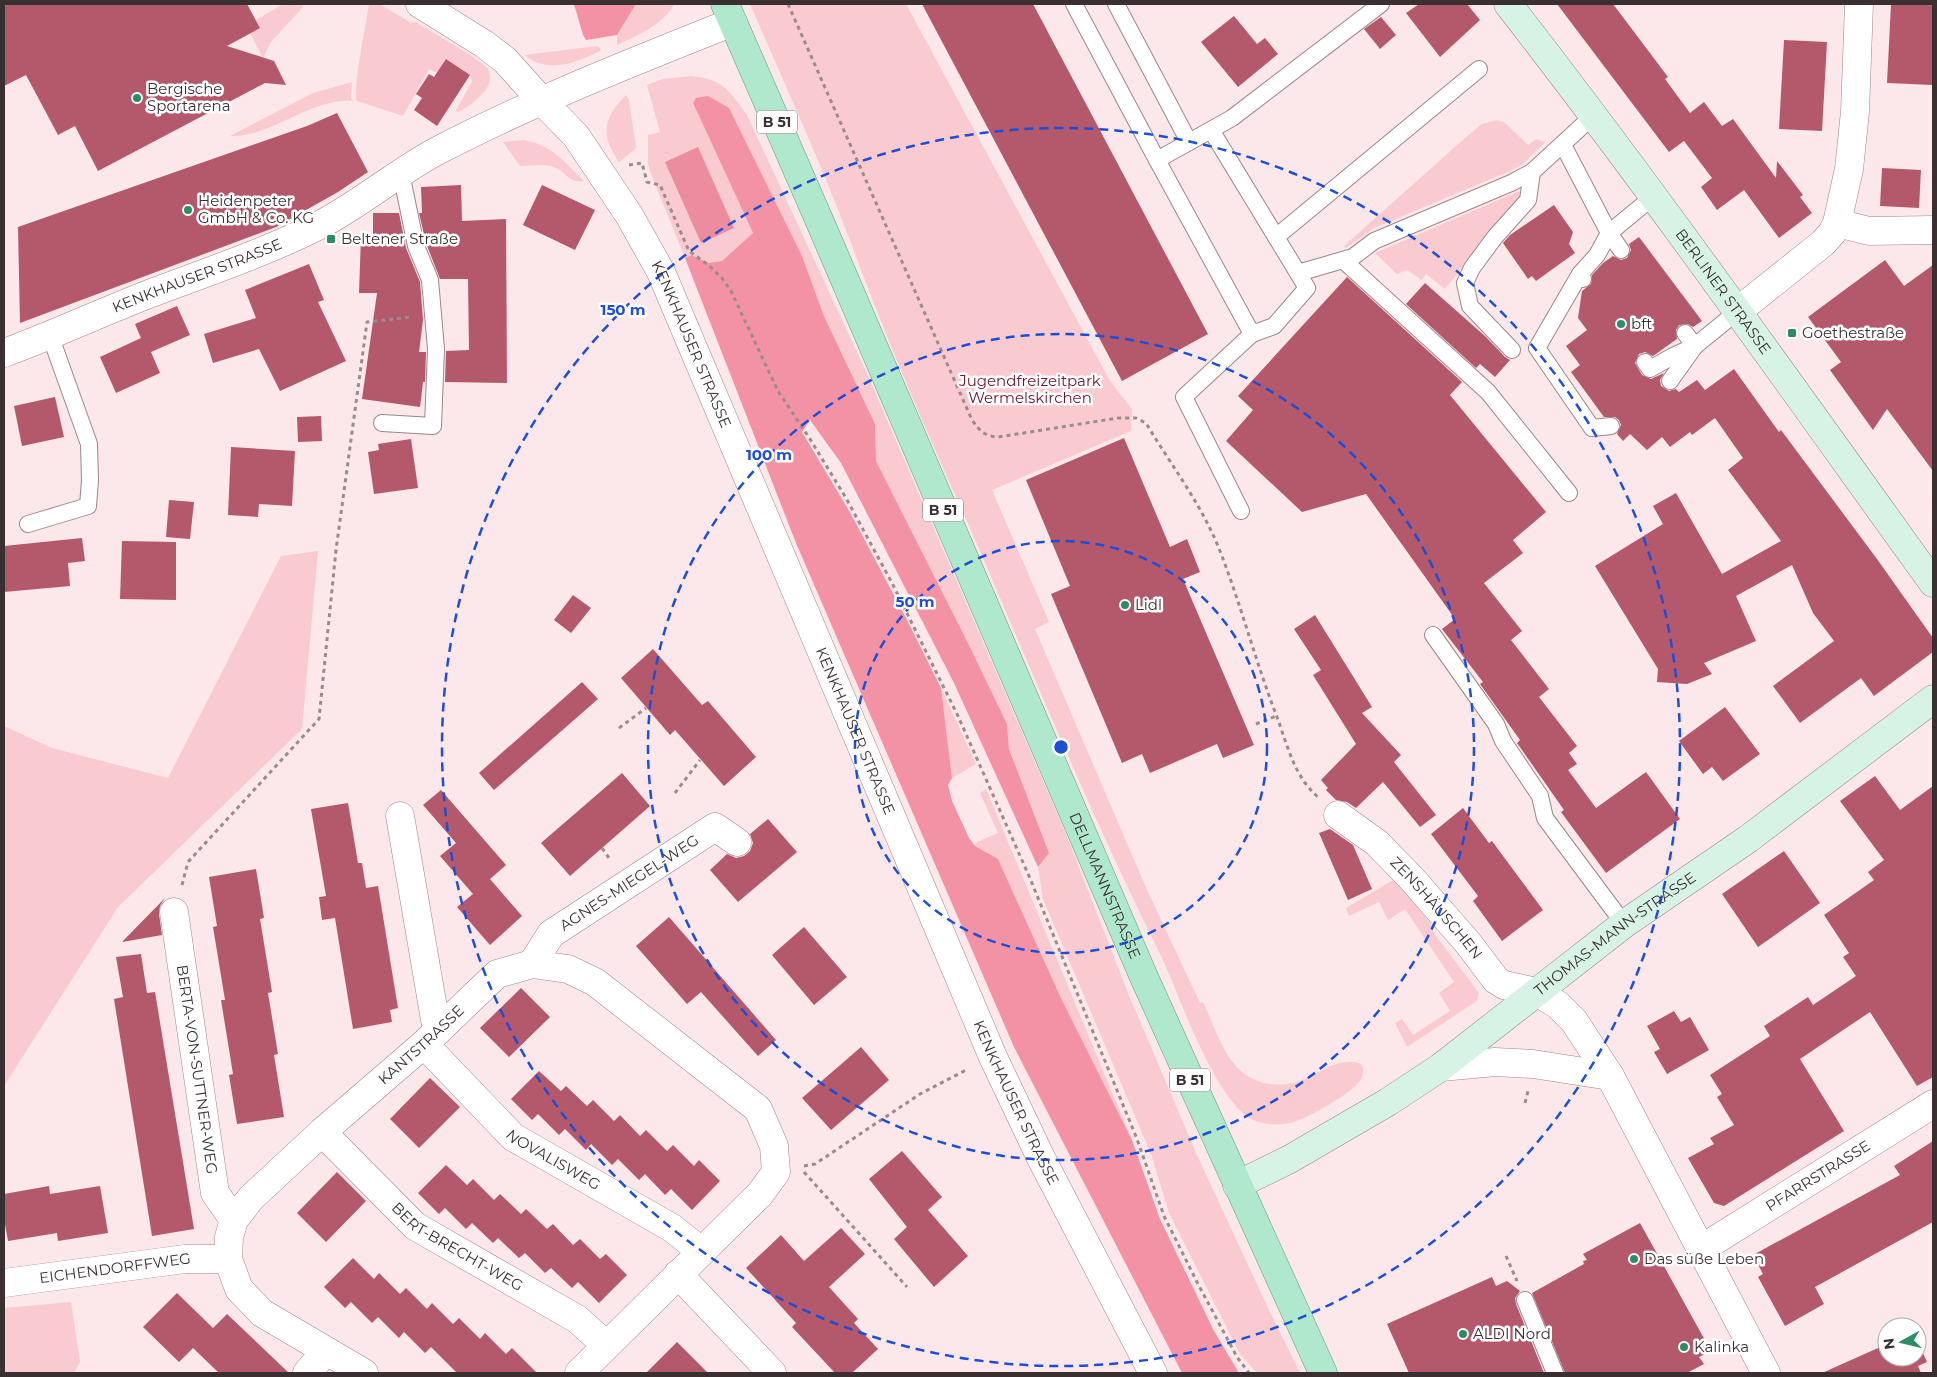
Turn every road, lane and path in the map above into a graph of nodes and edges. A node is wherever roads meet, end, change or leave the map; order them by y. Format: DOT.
graph roads {
  1 [pos="420,4"];
  2 [pos="788,4"];
  3 [pos="1074,4"];
  4 [pos="1116,4"];
  5 [pos="1381,4"];
  6 [pos="1508,4"];
  7 [pos="1859,4"];
  8 [pos="729,13"];
  9 [pos="1478,69"];
  10 [pos="541,100"];
  11 [pos="1594,115"];
  12 [pos="1211,130"];
  13 [pos="1189,142"];
  14 [pos="1563,145"];
  15 [pos="1157,160"];
  16 [pos="1532,172"];
  17 [pos="401,173"];
  18 [pos="604,177"];
  19 [pos="1654,196"];
  20 [pos="1837,223"];
  21 [pos="1933,230"];
  22 [pos="1609,232"];
  23 [pos="1276,237"];
  24 [pos="1621,250"];
  25 [pos="1344,260"];
  26 [pos="1298,273"];
  27 [pos="1738,311"];
  28 [pos="432,314"];
  29 [pos="1684,333"];
  30 [pos="1252,334"];
  31 [pos="50,336"];
  32 [pos="1695,346"];
  33 [pos="1512,350"];
  34 [pos="4,354"];
  35 [pos="1646,362"];
  36 [pos="1670,381"];
  37 [pos="382,423"];
  38 [pos="1611,426"];
  39 [pos="1569,493"];
  40 [pos="1241,511"];
  41 [pos="28,524"];
  42 [pos="1933,583"];
  43 [pos="1433,635"];
  44 [pos="1933,699"];
  45 [pos="646,708"];
  46 [pos="1276,716"];
  47 [pos="1256,724"];
  48 [pos="619,728"];
  49 [pos="700,760"];
  50 [pos="675,793"];
  51 [pos="1338,815"];
  52 [pos="400,816"];
  53 [pos="737,842"];
  54 [pos="174,912"];
  55 [pos="1624,924"];
  56 [pos="532,964"];
  57 [pos="1537,992"];
  58 [pos="430,1038"];
  59 [pos="993,1056"];
  60 [pos="1441,1067"];
  61 [pos="1610,1076"];
  62 [pos="1933,1104"];
  63 [pos="322,1132"];
  64 [pos="1238,1185"];
  65 [pos="234,1220"];
  66 [pos="1701,1249"];
  67 [pos="700,1251"];
  68 [pos="1506,1256"];
  69 [pos="228,1259"];
  70 [pos="678,1274"];
  71 [pos="1515,1277"];
  72 [pos="4,1283"];
  73 [pos="907,1287"];
  74 [pos="1524,1300"];
  75 [pos="606,1345"];
  76 [pos="326,1352"];
  77 [pos="307,1373"];
  78 [pos="364,1373"];
  79 [pos="579,1373"];
  80 [pos="772,1373"];
  81 [pos="1153,1373"];
  82 [pos="1249,1373"];
  83 [pos="1322,1373"];
  84 [pos="1555,1373"];
  85 [pos="1766,1373"];
  1 -- 10 [label="street"];
  2 -- 46 [label="path"];
  3 -- 15 [label="lane"];
  4 -- 13 [label="lane"];
  5 -- 12 [label="lane"];
  6 -- 11 [label="main road, BERLINER STRASSE"];
  7 -- 20 [label="street"];
  8 -- 10 [label="street, KENKHAUSER STRASSE"];
  8 -- 64 [label="main road, DELLMANNSTRASSE / B 51"];
  9 -- 23 [label="lane"];
  10 -- 17 [label="street, KENKHAUSER STRASSE"];
  10 -- 18 [label="street, KENKHAUSER STRASSE"];
  11 -- 14 [label="lane"];
  11 -- 19 [label="main road, BERLINER STRASSE"];
  12 -- 13 [label="lane"];
  12 -- 23 [label="lane"];
  13 -- 15 [label="lane"];
  14 -- 16 [label="lane"];
  14 -- 22 [label="lane"];
  15 -- 30 [label="lane"];
  16 -- 25 [label="lane"];
  16 -- 33 [label="lane"];
  17 -- 28 [label="lane"];
  17 -- 31 [label="street, KENKHAUSER STRASSE"];
  18 -- 59 [label="street, KENKHAUSER STRASSE"];
  18 -- 82 [label="path"];
  19 -- 22 [label="lane"];
  19 -- 27 [label="main road, BERLINER STRASSE"];
  20 -- 21 [label="street"];
  20 -- 27 [label="street"];
  22 -- 24 [label="lane"];
  22 -- 38 [label="lane"];
  23 -- 26 [label="lane"];
  25 -- 26 [label="lane"];
  25 -- 39 [label="lane"];
  26 -- 30 [label="lane"];
  27 -- 32 [label="lane"];
  27 -- 42 [label="main road, BERLINER STRASSE"];
  28 -- 37 [label="lane"];
  28 -- 54 [label="path"];
  29 -- 32 [label="lane"];
  30 -- 40 [label="lane"];
  31 -- 34 [label="street, KENKHAUSER STRASSE"];
  31 -- 41 [label="lane"];
  32 -- 35 [label="lane"];
  32 -- 36 [label="lane"];
  43 -- 55 [label="lane"];
  44 -- 55 [label="main road, THOMAS-MANN-STRASSE"];
  45 -- 48 [label="path"];
  46 -- 47 [label="path"];
  46 -- 51 [label="path"];
  49 -- 50 [label="path"];
  51 -- 57 [label="street, ZENSHÄUSCHEN"];
  52 -- 58 [label="street"];
  53 -- 56 [label="street, AGNES-MIEGEL-WEG"];
  54 -- 65 [label="street, BERTA-VON-SUTTNER-WEG"];
  55 -- 57 [label="main road, THOMAS-MANN-STRASSE"];
  56 -- 58 [label="street, KANTSTRASSE"];
  56 -- 67 [label="street, KANTSTRASSE"];
  57 -- 60 [label="main road"];
  57 -- 61 [label="street, THOMAS-MANN-STRASSE"];
  58 -- 63 [label="street, KANTSTRASSE"];
  58 -- 67 [label="street, NOVALISWEG"];
  59 -- 73 [label="path"];
  59 -- 81 [label="street, KENKHAUSER STRASSE"];
  60 -- 61 [label="street"];
  60 -- 64 [label="main road"];
  61 -- 66 [label="street, THOMAS-MANN-STRASSE"];
  62 -- 66 [label="street, PFARRSTRASSE"];
  63 -- 65 [label="street, KANTSTRASSE"];
  63 -- 75 [label="street, BERT-BRECHT-WEG"];
  64 -- 83 [label="main road, B 51"];
  65 -- 69 [label="street, KANTSTRASSE"];
  66 -- 85 [label="street, THOMAS-MANN-STRASSE"];
  67 -- 70 [label="street"];
  68 -- 71 [label="path"];
  69 -- 72 [label="street, EICHENDORFFWEG"];
  69 -- 76 [label="street, KANTSTRASSE"];
  70 -- 75 [label="street"];
  70 -- 80 [label="street"];
  74 -- 84 [label="lane"];
  75 -- 79 [label="street"];
  76 -- 77 [label="street"];
  76 -- 78 [label="street, KANTSTRASSE"];
}
